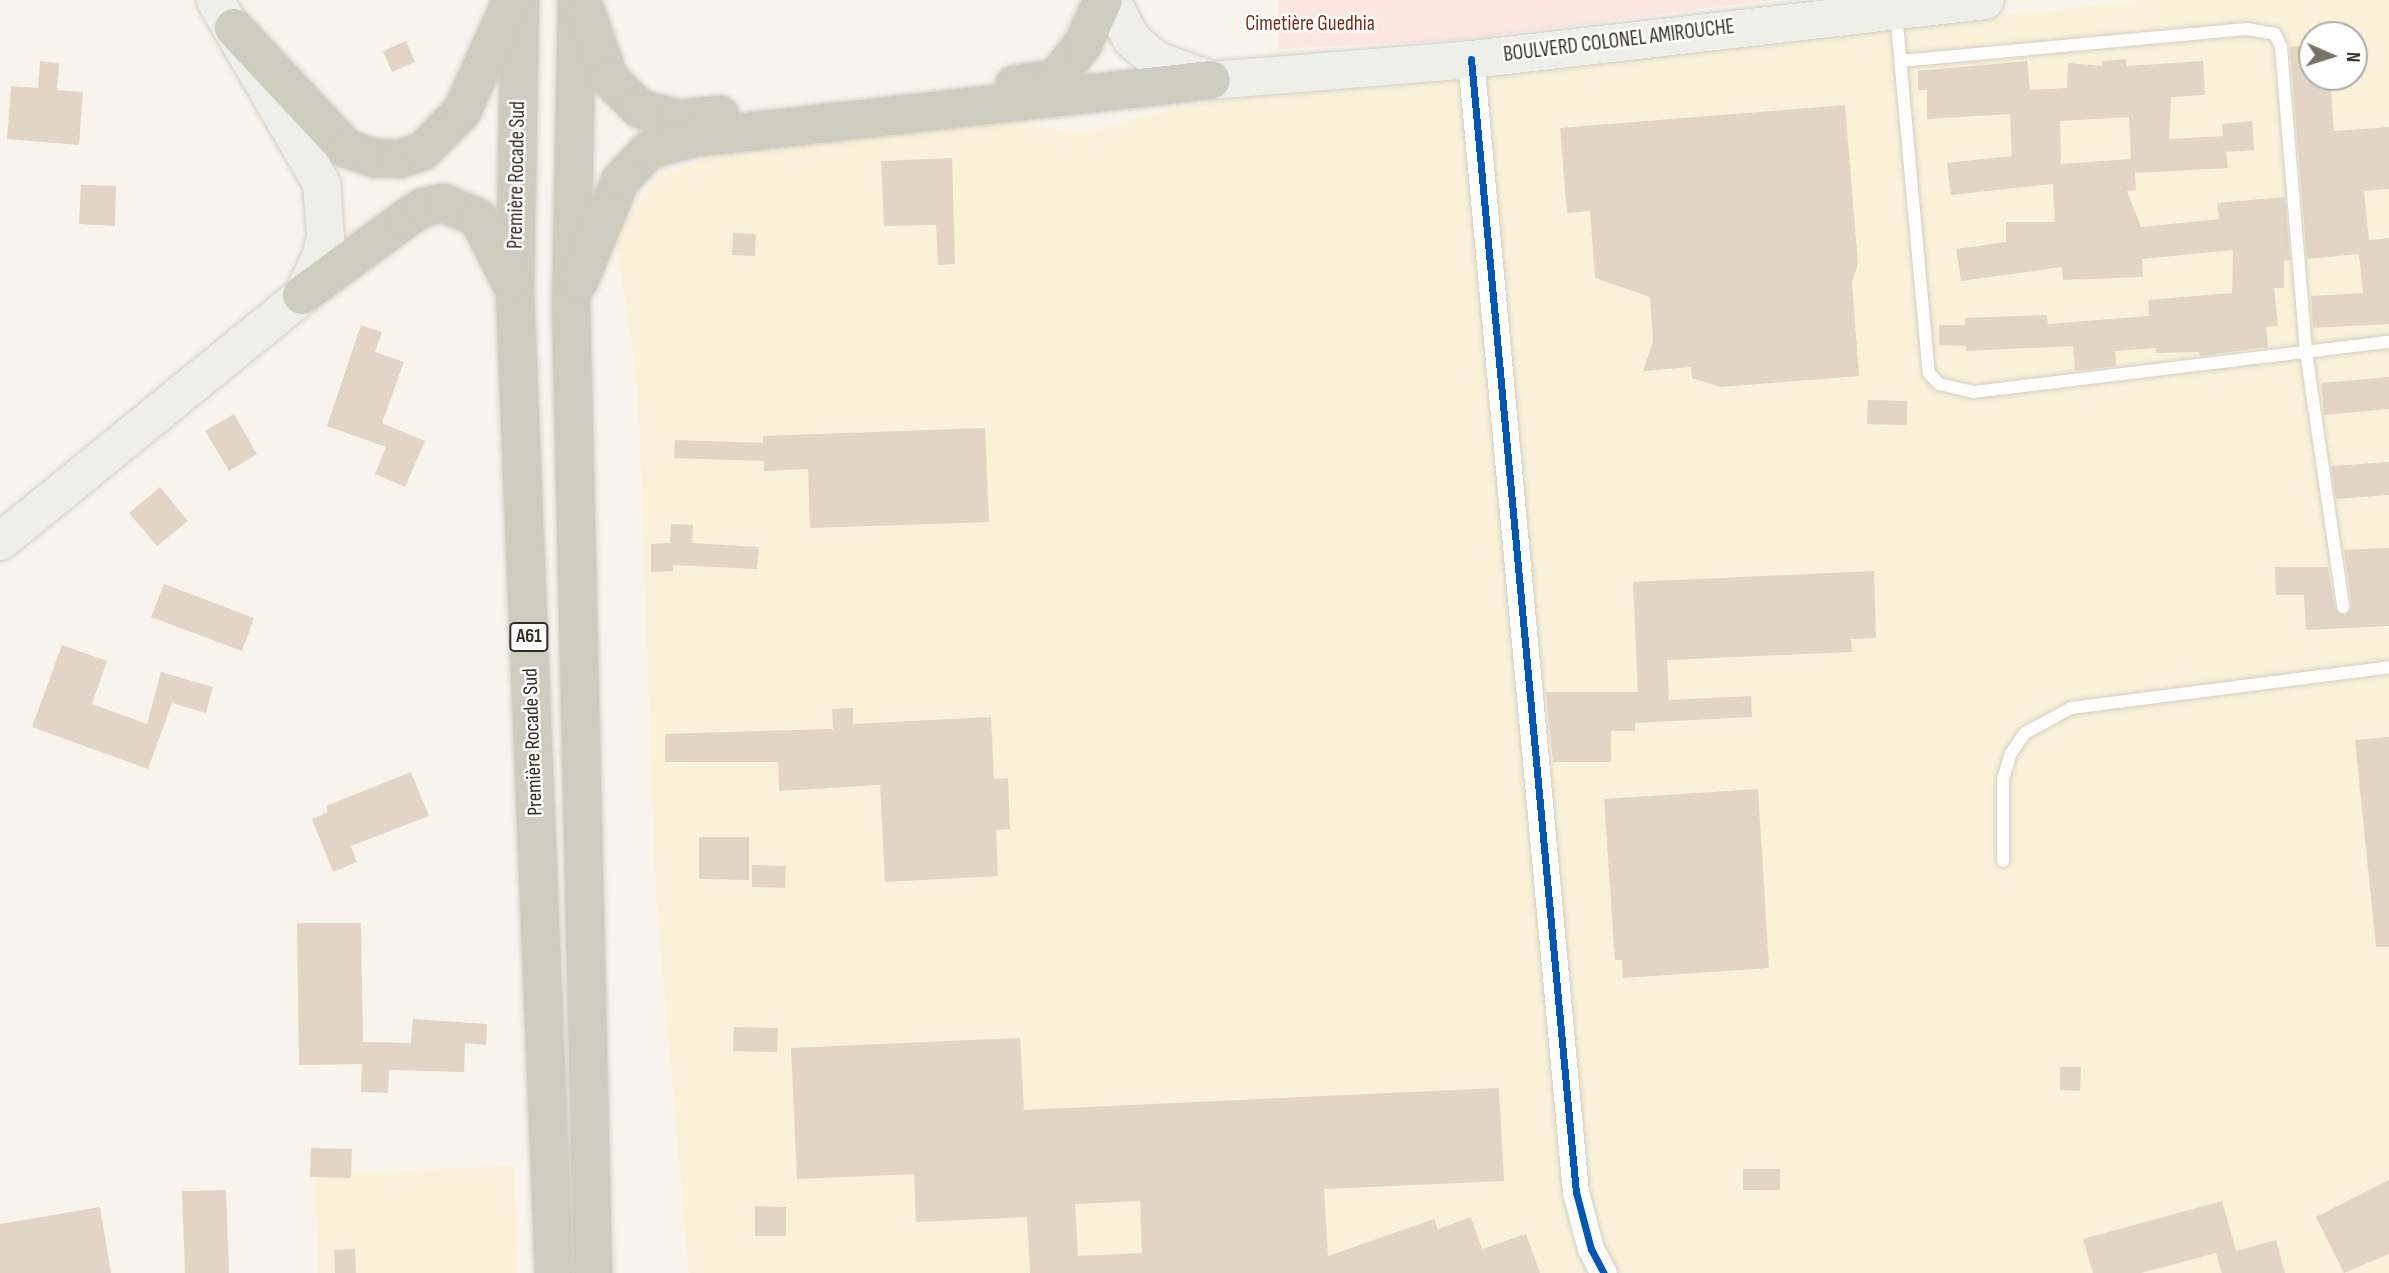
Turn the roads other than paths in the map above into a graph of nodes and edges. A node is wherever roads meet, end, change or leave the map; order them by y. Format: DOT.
graph roads {
  1 [pos="512,0"];
  2 [pos="520,0"];
  3 [pos="580,0"];
  4 [pos="1103,0"];
  5 [pos="1111,0"];
  6 [pos="1984,0"];
  7 [pos="1895,9"];
  8 [pos="224,14"];
  9 [pos="1471,59"];
  10 [pos="1901,61"];
  11 [pos="1211,80"];
  12 [pos="516,294"];
  13 [pos="302,295"];
  14 [pos="571,303"];
  15 [pos="2389,342"];
  16 [pos="2306,352"];
  17 [pos="0,541"];
  18 [pos="2343,607"];
  19 [pos="2389,667"];
  20 [pos="2003,862"];
  21 [pos="554,1273"];
  22 [pos="593,1273"];
  23 [pos="1604,1273"];
  1 -- 8 [label="highway"];
  2 -- 12 [label="highway, Première Rocade Sud / A61"];
  3 -- 4 [label="highway"];
  3 -- 14 [label="highway, A61"];
  5 -- 11 [label="main road"];
  6 -- 7 [label="main road, BOULVERD COLONEL AMIROUCHE"];
  7 -- 9 [label="main road, BOULVERD COLONEL AMIROUCHE"];
  7 -- 10 [label="lane"];
  8 -- 13 [label="main road"];
  9 -- 11 [label="main road, BOULVERD COLONEL AMIROUCHE"];
  9 -- 23 [label="street"];
  10 -- 16 [label="lane"];
  10 -- 16 [label="lane"];
  11 -- 14 [label="highway"];
  12 -- 13 [label="highway"];
  12 -- 21 [label="highway, Première Rocade Sud / A61"];
  13 -- 17 [label="main road"];
  14 -- 22 [label="highway, A61"];
  15 -- 16 [label="lane"];
  16 -- 18 [label="lane"];
  19 -- 20 [label="lane"];
}
